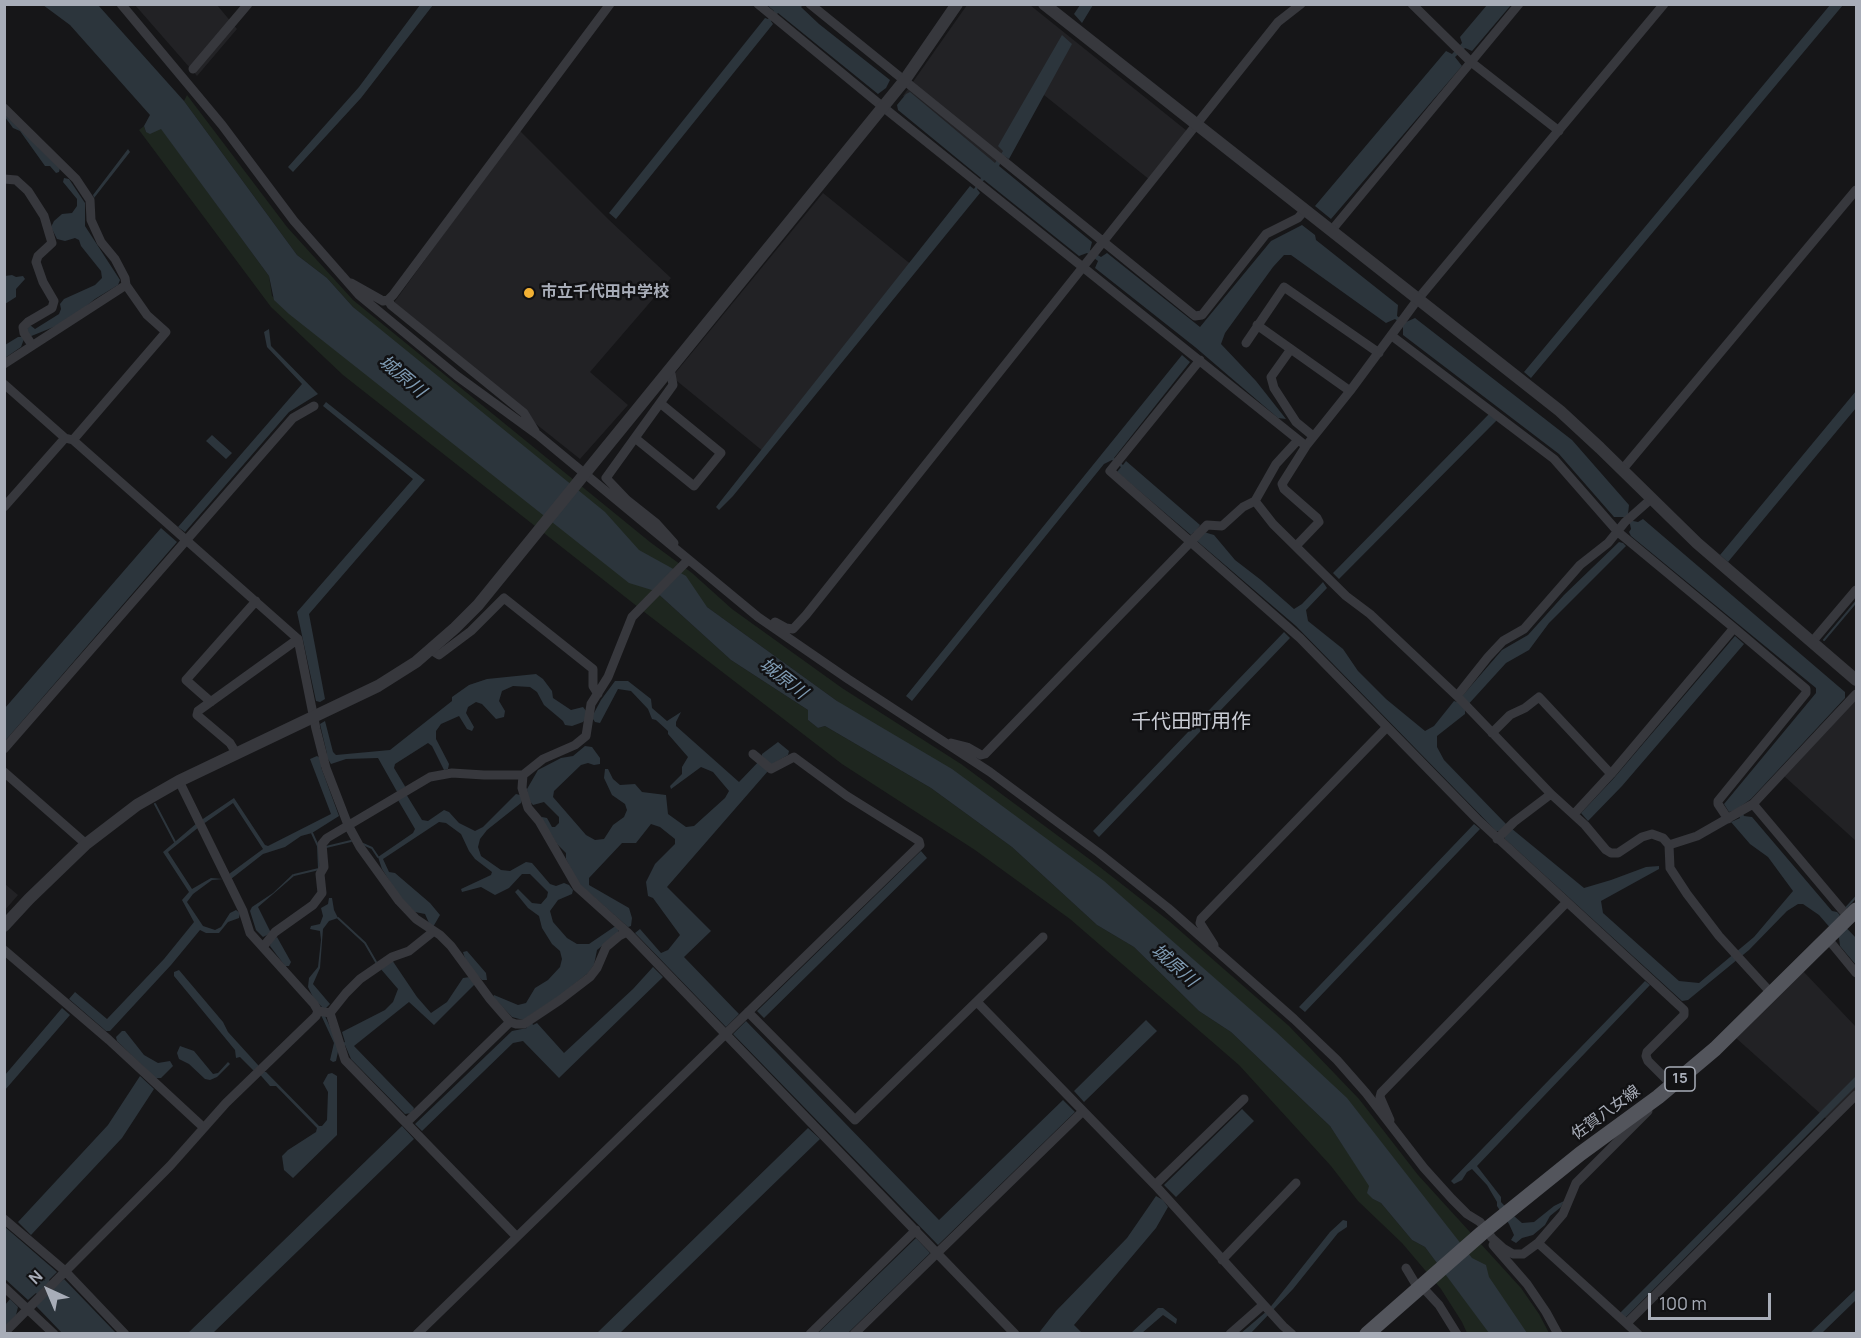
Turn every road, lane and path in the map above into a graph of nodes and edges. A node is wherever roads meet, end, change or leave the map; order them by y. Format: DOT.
graph roads {
  1 [pos="121,4"];
  2 [pos="248,4"];
  3 [pos="610,4"];
  4 [pos="758,4"];
  5 [pos="810,4"];
  6 [pos="957,4"];
  7 [pos="1044,4"];
  8 [pos="1301,4"];
  9 [pos="1412,4"];
  10 [pos="1519,4"];
  11 [pos="1664,4"];
  12 [pos="1471,62"];
  13 [pos="193,69"];
  14 [pos="904,81"];
  15 [pos="883,107"];
  16 [pos="4,108"];
  17 [pos="1197,124"];
  18 [pos="1559,131"];
  19 [pos="4,179"];
  20 [pos="1857,190"];
  21 [pos="1305,210"];
  22 [pos="1331,231"];
  23 [pos="1104,242"];
  24 [pos="1084,267"];
  25 [pos="344,279"];
  26 [pos="126,285"];
  27 [pos="1418,299"];
  28 [pos="388,300"];
  29 [pos="1257,325"];
  30 [pos="1392,336"];
  31 [pos="28,339"];
  32 [pos="1246,343"];
  33 [pos="1291,349"];
  34 [pos="1379,353"];
  35 [pos="1200,360"];
  36 [pos="4,364"];
  37 [pos="670,368"];
  38 [pos="4,384"];
  39 [pos="1350,391"];
  40 [pos="660,403"];
  41 [pos="314,406"];
  42 [pos="538,435"];
  43 [pos="1313,436"];
  44 [pos="635,438"];
  45 [pos="69,439"];
  46 [pos="1302,443"];
  47 [pos="1622,470"];
  48 [pos="584,473"];
  49 [pos="1651,499"];
  50 [pos="1255,501"];
  51 [pos="4,507"];
  52 [pos="1618,532"];
  53 [pos="180,535"];
  54 [pos="1196,536"];
  55 [pos="1296,546"];
  56 [pos="678,550"];
  57 [pos="688,560"];
  58 [pos="1857,590"];
  59 [pos="255,602"];
  60 [pos="759,617"];
  61 [pos="1734,628"];
  62 [pos="298,639"];
  63 [pos="1812,642"];
  64 [pos="431,650"];
  65 [pos="1857,680"];
  66 [pos="598,694"];
  67 [pos="1857,694"];
  68 [pos="1457,697"];
  69 [pos="212,702"];
  70 [pos="313,717"];
  71 [pos="1387,727"];
  72 [pos="1492,733"];
  73 [pos="943,740"];
  74 [pos="4,749"];
  75 [pos="236,753"];
  76 [pos="753,754"];
  77 [pos="4,772"];
  78 [pos="1611,774"];
  79 [pos="523,775"];
  80 [pos="179,781"];
  81 [pos="1551,794"];
  82 [pos="1753,804"];
  83 [pos="1574,814"];
  84 [pos="1736,814"];
  85 [pos="348,825"];
  86 [pos="1502,834"];
  87 [pos="86,844"];
  88 [pos="1669,845"];
  89 [pos="1566,903"];
  90 [pos="1842,925"];
  91 [pos="4,926"];
  92 [pos="434,931"];
  93 [pos="627,932"];
  94 [pos="1043,937"];
  95 [pos="262,947"];
  96 [pos="4,950"];
  97 [pos="1216,951"];
  98 [pos="1857,974"];
  99 [pos="1772,994"];
  100 [pos="977,1002"];
  101 [pos="323,1012"];
  102 [pos="748,1012"];
  103 [pos="510,1022"];
  104 [pos="725,1034"];
  105 [pos="1672,1085"];
  106 [pos="1857,1095"];
  107 [pos="1658,1097"];
  108 [pos="1244,1099"];
  109 [pos="1083,1111"];
  110 [pos="1391,1126"];
  111 [pos="203,1127"];
  112 [pos="412,1128"];
  113 [pos="1296,1183"];
  114 [pos="1155,1185"];
  115 [pos="4,1219"];
  116 [pos="916,1230"];
  117 [pos="1484,1232"];
  118 [pos="516,1236"];
  119 [pos="1538,1243"];
  120 [pos="931,1245"];
  121 [pos="1222,1260"];
  122 [pos="1406,1268"];
  123 [pos="65,1271"];
  124 [pos="1420,1286"];
  125 [pos="4,1287"];
  126 [pos="28,1307"];
  127 [pos="1267,1309"];
  128 [pos="1627,1323"];
  129 [pos="1454,1332"];
  130 [pos="4,1333"];
  131 [pos="54,1334"];
  132 [pos="125,1334"];
  133 [pos="417,1334"];
  134 [pos="810,1334"];
  135 [pos="854,1334"];
  136 [pos="1015,1334"];
  137 [pos="1230,1334"];
  138 [pos="1292,1334"];
  139 [pos="1367,1334"];
  140 [pos="1558,1334"];
  141 [pos="1638,1334"];
  1 -- 25 [label="street"];
  2 -- 13 [label="street"];
  3 -- 28 [label="street"];
  4 -- 15 [label="street"];
  5 -- 14 [label="street"];
  6 -- 14 [label="street"];
  7 -- 17 [label="street"];
  8 -- 17 [label="street"];
  9 -- 12 [label="street"];
  10 -- 12 [label="street"];
  11 -- 18 [label="street"];
  12 -- 18 [label="street"];
  12 -- 22 [label="street"];
  14 -- 15 [label="street"];
  14 -- 23 [label="street"];
  15 -- 24 [label="street"];
  15 -- 37 [label="street"];
  16 -- 26 [label="street"];
  17 -- 21 [label="street"];
  17 -- 23 [label="street"];
  18 -- 27 [label="street"];
  19 -- 31 [label="street"];
  20 -- 47 [label="street"];
  21 -- 22 [label="street"];
  21 -- 23 [label="street"];
  22 -- 27 [label="street"];
  23 -- 24 [label="street"];
  24 -- 35 [label="street"];
  24 -- 60 [label="street"];
  25 -- 28 [label="street"];
  25 -- 42 [label="street"];
  26 -- 31 [label="street"];
  26 -- 45 [label="street"];
  27 -- 30 [label="street"];
  27 -- 47 [label="street"];
  28 -- 42 [label="street"];
  29 -- 32 [label="street"];
  29 -- 33 [label="street"];
  29 -- 34 [label="street"];
  30 -- 34 [label="street"];
  30 -- 52 [label="street"];
  31 -- 36 [label="street"];
  33 -- 39 [label="street"];
  33 -- 43 [label="street"];
  34 -- 39 [label="street"];
  35 -- 46 [label="street"];
  35 -- 54 [label="street"];
  37 -- 40 [label="street"];
  37 -- 48 [label="street"];
  38 -- 45 [label="street"];
  39 -- 43 [label="street"];
  40 -- 44 [label="street"];
  40 -- 44 [label="street"];
  41 -- 53 [label="street"];
  42 -- 48 [label="street"];
  43 -- 46 [label="street"];
  44 -- 56 [label="street"];
  45 -- 51 [label="street"];
  45 -- 53 [label="street"];
  46 -- 50 [label="street"];
  46 -- 55 [label="street"];
  47 -- 49 [label="street"];
  48 -- 56 [label="street"];
  48 -- 64 [label="street"];
  49 -- 52 [label="street"];
  49 -- 63 [label="street"];
  50 -- 54 [label="street"];
  50 -- 55 [label="street"];
  52 -- 61 [label="street"];
  52 -- 68 [label="street"];
  53 -- 59 [label="street"];
  53 -- 74 [label="street"];
  54 -- 71 [label="street"];
  54 -- 73 [label="street"];
  55 -- 68 [label="street"];
  56 -- 57 [label="street"];
  57 -- 60 [label="street"];
  57 -- 66 [label="street"];
  58 -- 63 [label="street"];
  59 -- 62 [label="street"];
  59 -- 69 [label="street"];
  60 -- 73 [label="street"];
  61 -- 78 [label="street"];
  61 -- 84 [label="street"];
  62 -- 69 [label="street"];
  62 -- 70 [label="street"];
  63 -- 65 [label="street"];
  64 -- 66 [label="street"];
  64 -- 70 [label="street"];
  66 -- 79 [label="street"];
  67 -- 82 [label="street"];
  68 -- 72 [label="street"];
  69 -- 75 [label="street"];
  70 -- 75 [label="street"];
  70 -- 85 [label="street"];
  71 -- 86 [label="street"];
  71 -- 97 [label="street"];
  72 -- 78 [label="street"];
  72 -- 81 [label="street"];
  73 -- 97 [label="street"];
  75 -- 80 [label="street"];
  76 -- 102 [label="street"];
  77 -- 87 [label="street"];
  78 -- 83 [label="street"];
  79 -- 85 [label="street"];
  79 -- 93 [label="street"];
  80 -- 87 [label="street"];
  80 -- 95 [label="street"];
  81 -- 83 [label="street"];
  81 -- 86 [label="street"];
  82 -- 84 [label="street"];
  82 -- 90 [label="street"];
  83 -- 88 [label="street"];
  84 -- 88 [label="street"];
  85 -- 92 [label="street"];
  85 -- 95 [label="street"];
  86 -- 89 [label="street"];
  87 -- 91 [label="street"];
  88 -- 99 [label="street"];
  89 -- 105 [label="street"];
  89 -- 110 [label="street"];
  90 -- 98 [label="street"];
  90 -- 99 [label="main road, 佐賀八女線 / 15"];
  92 -- 101 [label="street"];
  92 -- 103 [label="street"];
  93 -- 103 [label="street"];
  93 -- 104 [label="street"];
  94 -- 100 [label="street"];
  95 -- 101 [label="street"];
  96 -- 111 [label="street"];
  97 -- 110 [label="street"];
  99 -- 105 [label="main road, 佐賀八女線 / 15"];
  100 -- 102 [label="street"];
  100 -- 109 [label="street"];
  101 -- 111 [label="street"];
  101 -- 112 [label="street"];
  102 -- 104 [label="street"];
  103 -- 112 [label="street"];
  104 -- 116 [label="street"];
  104 -- 118 [label="street"];
  105 -- 107 [label="main road, 佐賀八女線 / 15"];
  106 -- 128 [label="street"];
  107 -- 117 [label="main road, 佐賀八女線 / 15"];
  107 -- 119 [label="street"];
  108 -- 114 [label="street"];
  109 -- 114 [label="street"];
  109 -- 120 [label="street"];
  110 -- 117 [label="street"];
  111 -- 123 [label="street"];
  112 -- 118 [label="street"];
  113 -- 121 [label="street"];
  114 -- 121 [label="street"];
  115 -- 123 [label="street"];
  116 -- 120 [label="street"];
  116 -- 134 [label="street"];
  117 -- 119 [label="street"];
  117 -- 124 [label="main road, 佐賀八女線 / 15"];
  117 -- 140 [label="street"];
  118 -- 133 [label="street"];
  119 -- 128 [label="street"];
  120 -- 135 [label="street"];
  120 -- 136 [label="street"];
  121 -- 127 [label="street"];
  122 -- 124 [label="street"];
  123 -- 126 [label="street"];
  123 -- 132 [label="street"];
  124 -- 129 [label="street"];
  124 -- 139 [label="main road, 佐賀八女線 / 15"];
  125 -- 126 [label="street"];
  126 -- 130 [label="street"];
  126 -- 131 [label="street"];
  127 -- 137 [label="street"];
  127 -- 138 [label="street"];
  128 -- 141 [label="street"];
}
